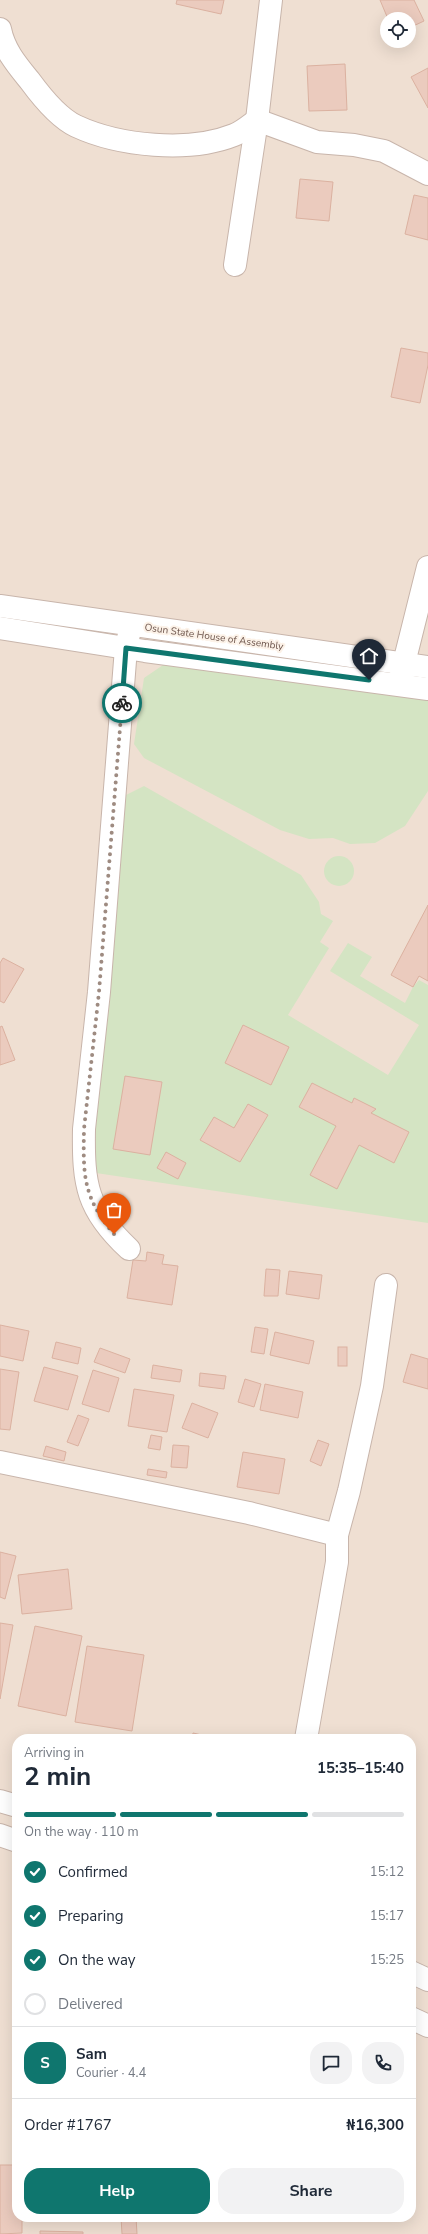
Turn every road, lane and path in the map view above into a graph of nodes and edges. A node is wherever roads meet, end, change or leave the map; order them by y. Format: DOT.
graph roads {
  1 [pos="272,0"];
  2 [pos="0,29"];
  3 [pos="257,120"];
  4 [pos="428,174"];
  5 [pos="235,265"];
  6 [pos="428,567"];
  7 [pos="0,606"];
  8 [pos="131,625"];
  9 [pos="0,628"];
  10 [pos="126,648"];
  11 [pos="428,667"];
  12 [pos="402,674"];
  13 [pos="428,689"];
  14 [pos="129,1249"];
  15 [pos="386,1285"];
  16 [pos="0,1462"];
  17 [pos="337,1535"];
  18 [pos="307,1734"];
  19 [pos="0,1801"];
  20 [pos="12,1805"];
  21 [pos="0,1835"];
  22 [pos="12,1839"];
  23 [pos="416,1974"];
  24 [pos="428,1980"];
  25 [pos="416,2020"];
  26 [pos="428,2026"];
  1 -- 3 [label="street"];
  2 -- 3 [label="street"];
  3 -- 4 [label="street"];
  3 -- 5 [label="street"];
  6 -- 12 [label="street"];
  7 -- 8 [label="street, Osun State House of Assembly"];
  8 -- 10 [label="street"];
  8 -- 12 [label="street, Osun State House of Assembly"];
  9 -- 10 [label="street, Osun State House of Assembly"];
  10 -- 12 [label="street, Osun State House of Assembly"];
  10 -- 14 [label="street"];
  11 -- 12 [label="street, Osun State House of Assembly"];
  12 -- 13 [label="street, Osun State House of Assembly"];
  15 -- 17 [label="street"];
  16 -- 17 [label="street"];
  17 -- 18 [label="street"];
  19 -- 20 [label="street"];
  21 -- 22 [label="street"];
  23 -- 24 [label="street"];
  25 -- 26 [label="street"];
}
